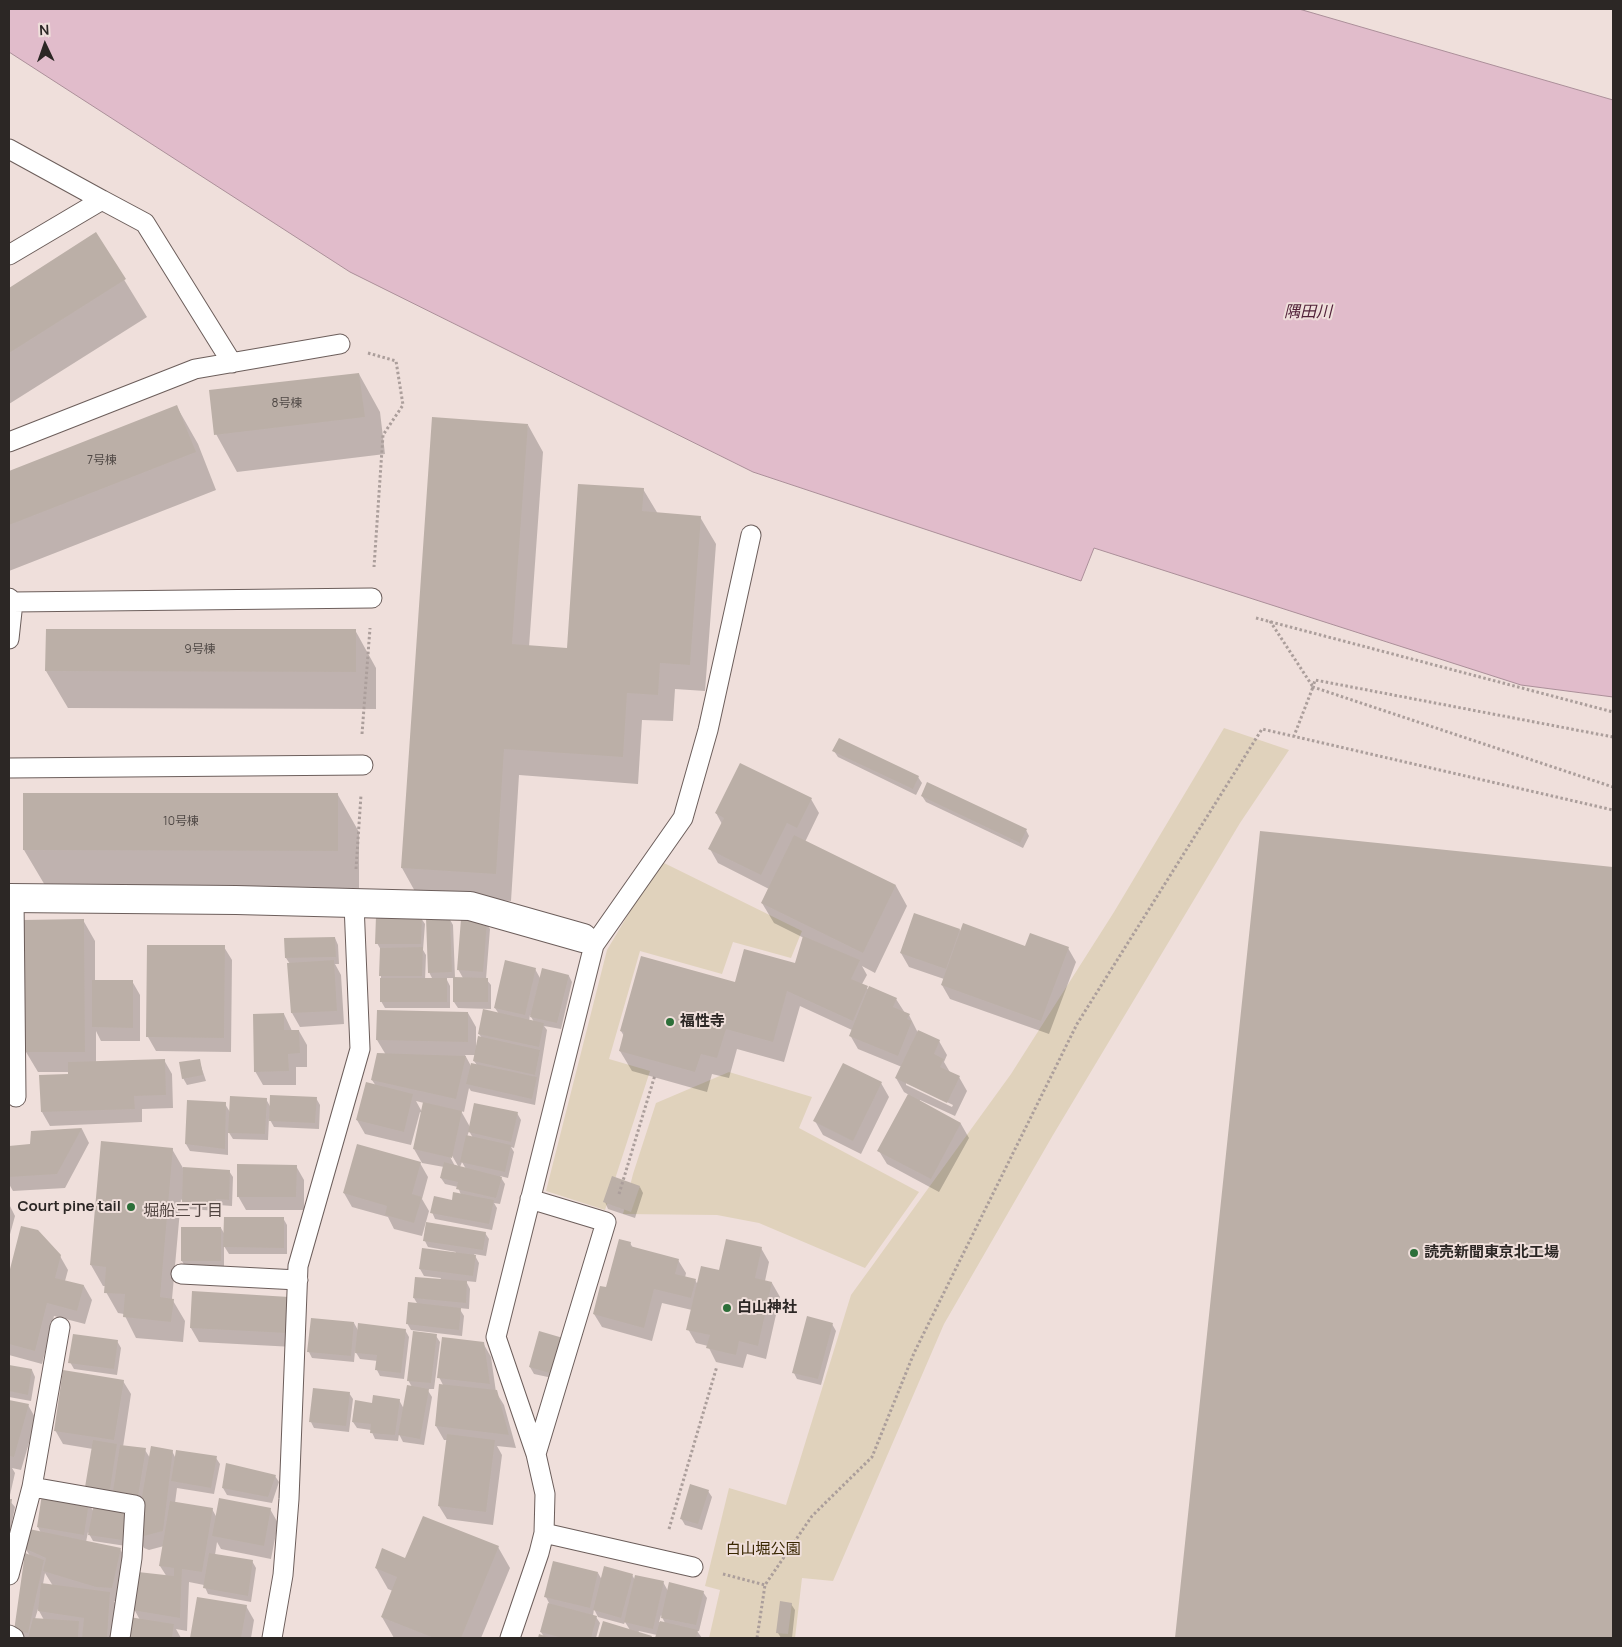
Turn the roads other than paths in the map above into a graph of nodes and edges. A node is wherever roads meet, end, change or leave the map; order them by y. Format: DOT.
graph roads {
  1 [pos="9,149"];
  2 [pos="102,200"];
  3 [pos="9,255"];
  4 [pos="340,344"];
  5 [pos="232,363"];
  6 [pos="9,442"];
  7 [pos="751,535"];
  8 [pos="372,598"];
  9 [pos="11,600"];
  10 [pos="9,639"];
  11 [pos="363,765"];
  12 [pos="9,768"];
  13 [pos="12,898"];
  14 [pos="354,904"];
  15 [pos="588,941"];
  16 [pos="16,1097"];
  17 [pos="530,1199"];
  18 [pos="181,1274"];
  19 [pos="298,1280"];
  20 [pos="60,1327"];
  21 [pos="536,1454"];
  22 [pos="32,1487"];
  23 [pos="544,1533"];
  24 [pos="693,1567"];
  25 [pos="9,1575"];
  26 [pos="9,1635"];
  27 [pos="14,1638"];
  28 [pos="120,1638"];
  29 [pos="272,1638"];
  30 [pos="510,1638"];
  1 -- 2 [label="lane"];
  2 -- 3 [label="lane"];
  2 -- 5 [label="lane"];
  4 -- 5 [label="lane"];
  5 -- 6 [label="lane"];
  7 -- 15 [label="lane"];
  8 -- 9 [label="lane"];
  9 -- 10 [label="lane"];
  11 -- 12 [label="lane"];
  13 -- 14 [label="street"];
  13 -- 16 [label="lane"];
  14 -- 15 [label="street"];
  14 -- 19 [label="lane"];
  15 -- 17 [label="lane"];
  17 -- 21 [label="lane"];
  17 -- 21 [label="lane"];
  18 -- 19 [label="lane"];
  19 -- 29 [label="lane"];
  20 -- 22 [label="lane"];
  21 -- 23 [label="lane"];
  22 -- 25 [label="lane"];
  22 -- 28 [label="lane"];
  23 -- 24 [label="lane"];
  23 -- 30 [label="lane"];
  26 -- 27 [label="lane"];
}
